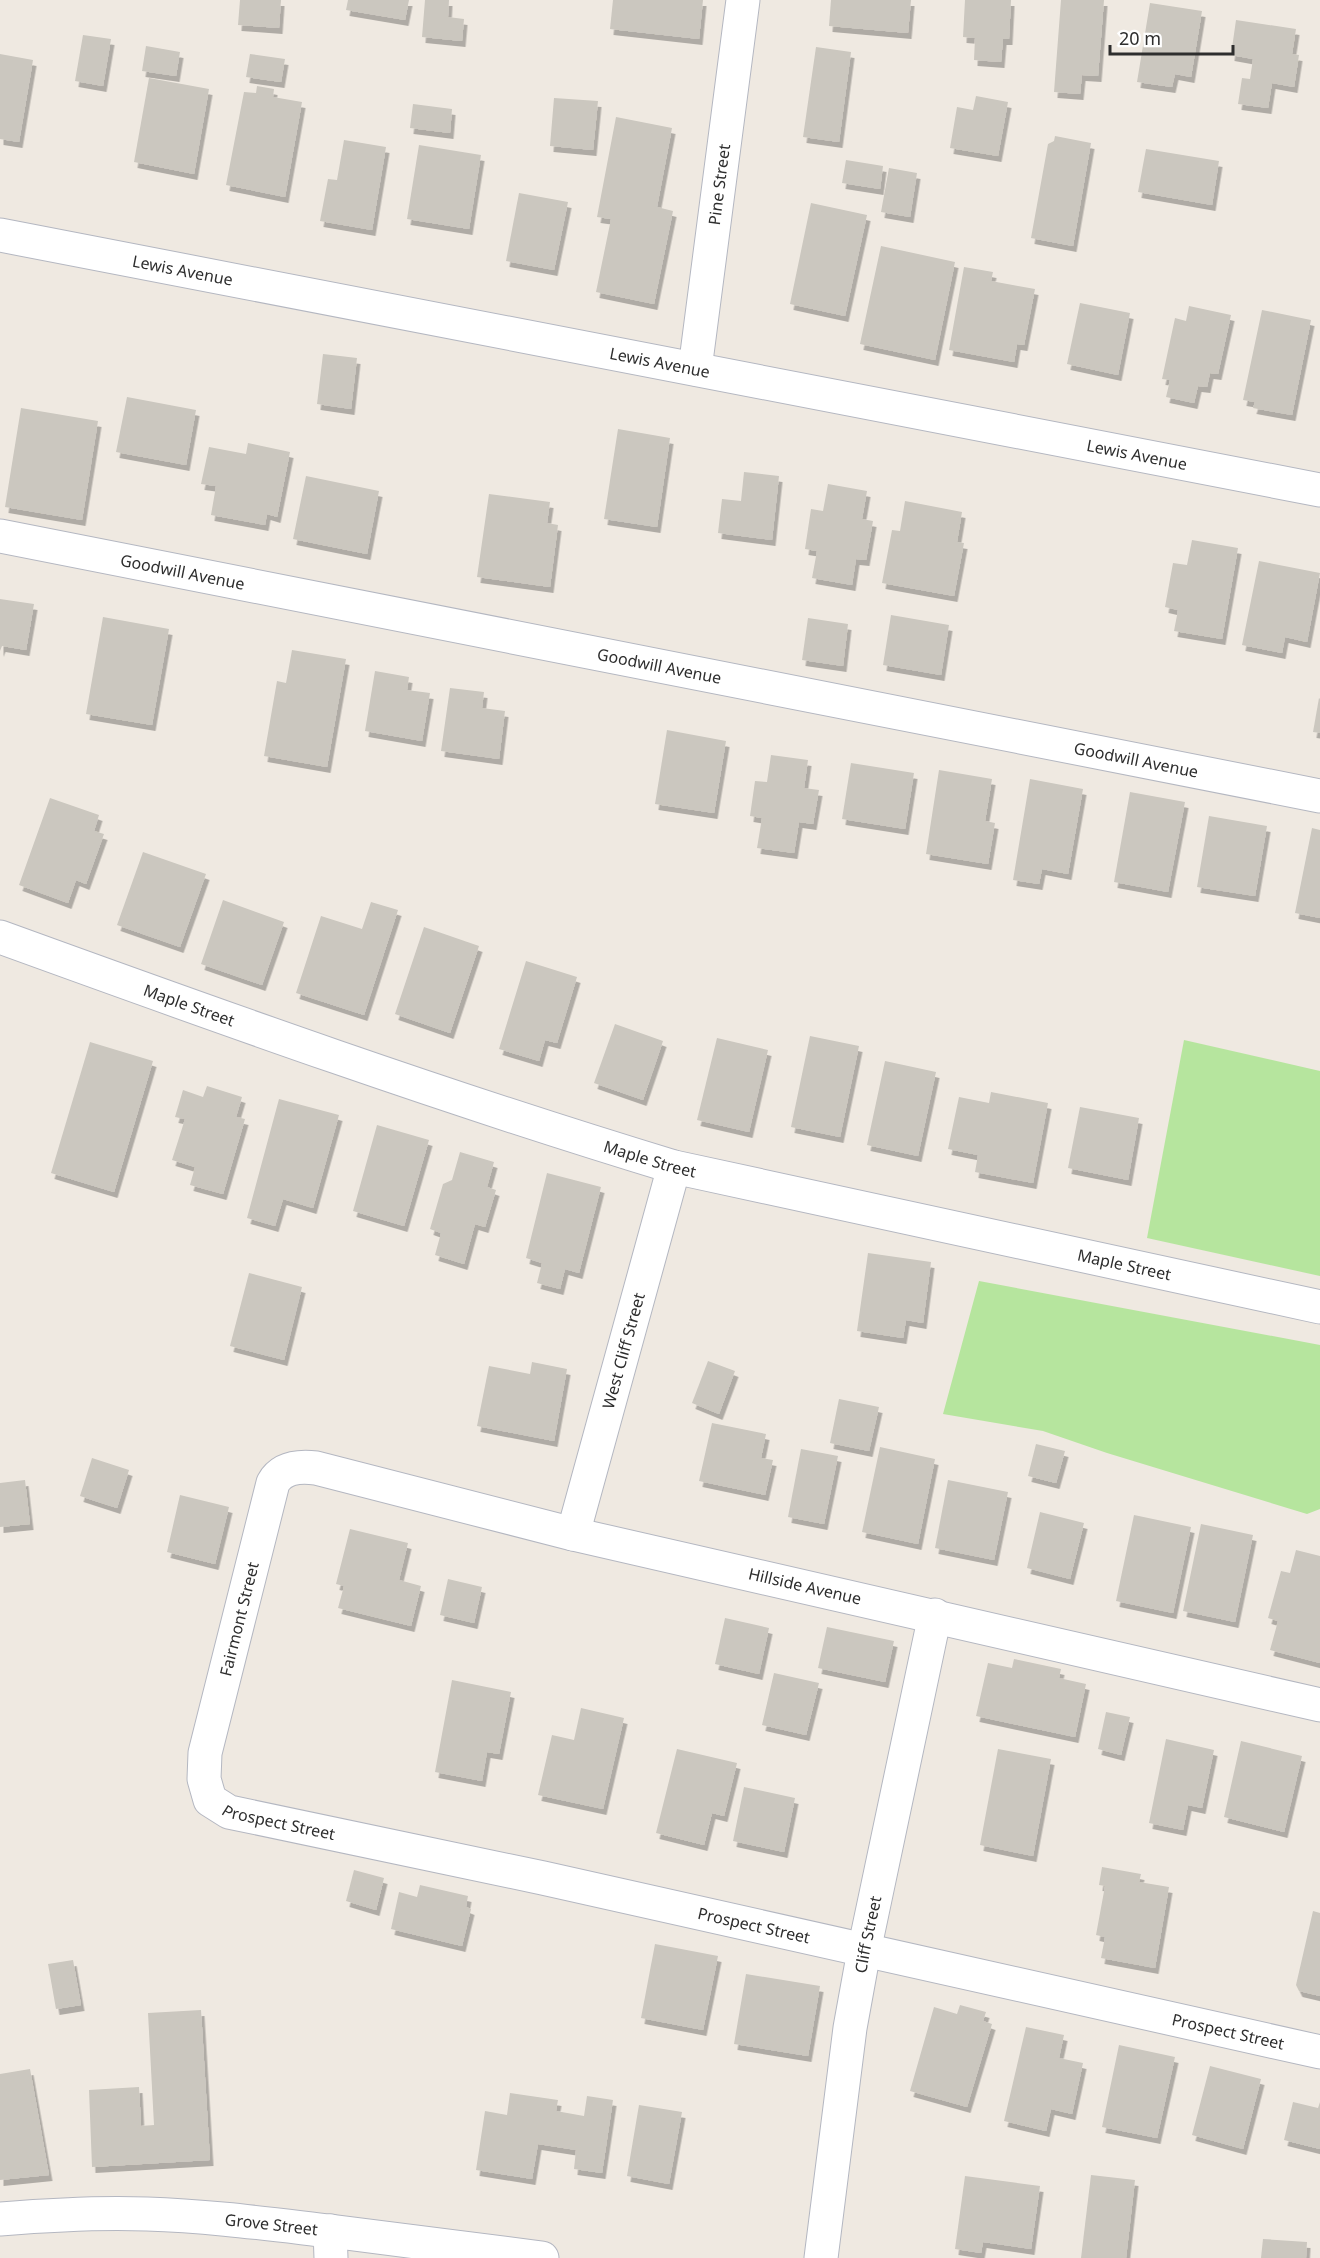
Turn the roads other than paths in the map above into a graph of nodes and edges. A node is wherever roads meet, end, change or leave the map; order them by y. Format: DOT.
graph roads {
  1 [pos="743,0"];
  2 [pos="0,235"];
  3 [pos="694,369"];
  4 [pos="1320,489"];
  5 [pos="0,536"];
  6 [pos="1320,796"];
  7 [pos="0,937"];
  8 [pos="674,1167"];
  9 [pos="1320,1307"];
  10 [pos="292,1468"];
  11 [pos="573,1534"];
  12 [pos="935,1616"];
  13 [pos="1320,1706"];
  14 [pos="204,1779"];
  15 [pos="864,1951"];
  16 [pos="1320,2052"];
  17 [pos="0,2219"];
  18 [pos="331,2245"];
  19 [pos="542,2258"];
  20 [pos="821,2258"];
  1 -- 3 [label="street, Pine Street"];
  2 -- 3 [label="street, Lewis Avenue"];
  3 -- 4 [label="street, Lewis Avenue"];
  5 -- 6 [label="street, Goodwill Avenue"];
  7 -- 8 [label="street, Maple Street"];
  8 -- 9 [label="street, Maple Street"];
  8 -- 11 [label="street, West Cliff Street"];
  10 -- 11 [label="street, Hillside Avenue"];
  10 -- 14 [label="street, Fairmont Street"];
  11 -- 12 [label="street, Hillside Avenue"];
  12 -- 13 [label="street, Hillside Avenue"];
  12 -- 15 [label="street, Cliff Street"];
  14 -- 15 [label="street, Prospect Street"];
  15 -- 16 [label="street, Prospect Street"];
  15 -- 20 [label="street, Cliff Street"];
  17 -- 18 [label="street, Grove Street"];
  18 -- 19 [label="street, Grove Street"];
}
